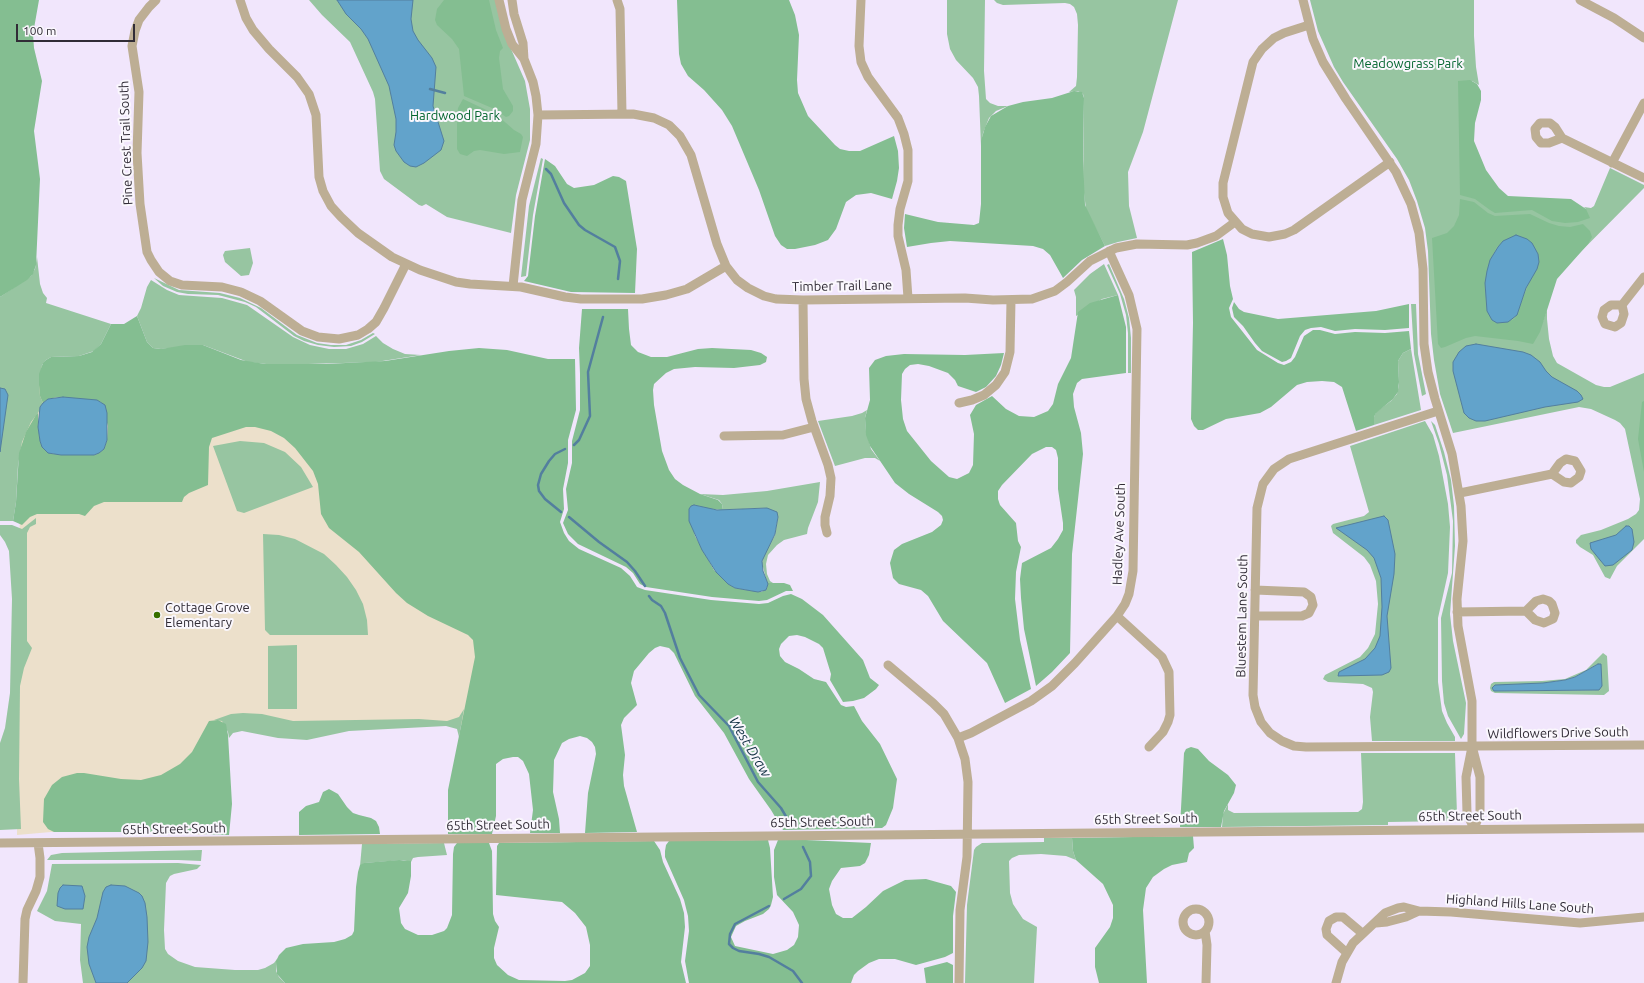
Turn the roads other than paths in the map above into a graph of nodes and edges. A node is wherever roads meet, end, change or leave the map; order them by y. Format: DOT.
graph roads {
  1 [pos="156,0"];
  2 [pos="240,0"];
  3 [pos="499,0"];
  4 [pos="512,0"];
  5 [pos="617,0"];
  6 [pos="860,0"];
  7 [pos="1303,0"];
  8 [pos="1580,0"];
  9 [pos="1309,25"];
  10 [pos="1644,38"];
  11 [pos="524,59"];
  12 [pos="1644,103"];
  13 [pos="622,114"];
  14 [pos="538,115"];
  15 [pos="1562,138"];
  16 [pos="1390,162"];
  17 [pos="1612,163"];
  18 [pos="1644,178"];
  19 [pos="1235,222"];
  20 [pos="1110,251"];
  21 [pos="406,264"];
  22 [pos="726,266"];
  23 [pos="1644,277"];
  24 [pos="513,286"];
  25 [pos="908,298"];
  26 [pos="803,300"];
  27 [pos="1011,300"];
  28 [pos="1622,304"];
  29 [pos="959,403"];
  30 [pos="1438,411"];
  31 [pos="814,427"];
  32 [pos="724,436"];
  33 [pos="1552,474"];
  34 [pos="1460,493"];
  35 [pos="827,533"];
  36 [pos="1255,590"];
  37 [pos="1526,611"];
  38 [pos="1457,612"];
  39 [pos="1117,616"];
  40 [pos="1255,616"];
  41 [pos="888,665"];
  42 [pos="958,738"];
  43 [pos="1644,745"];
  44 [pos="1472,746"];
  45 [pos="1150,747"];
  46 [pos="1644,828"];
  47 [pos="1474,829"];
  48 [pos="968,834"];
  49 [pos="0,843"];
  50 [pos="38,843"];
  51 [pos="1644,917"];
  52 [pos="1205,931"];
  53 [pos="1362,933"];
  54 [pos="1347,953"];
  55 [pos="23,983"];
  56 [pos="959,983"];
  57 [pos="1206,983"];
  58 [pos="1336,983"];
  1 -- 21 [label="street, Pine Crest Trail South"];
  2 -- 21 [label="street"];
  3 -- 11 [label="street"];
  4 -- 11 [label="street"];
  5 -- 13 [label="street"];
  6 -- 25 [label="street"];
  7 -- 9 [label="street"];
  8 -- 10 [label="street"];
  9 -- 16 [label="street"];
  9 -- 19 [label="street"];
  11 -- 14 [label="street"];
  12 -- 17 [label="street"];
  13 -- 14 [label="street, Timber Trail Lane"];
  13 -- 22 [label="street, Timber Trail Lane"];
  14 -- 24 [label="street"];
  15 -- 17 [label="street"];
  16 -- 19 [label="street"];
  16 -- 30 [label="street"];
  17 -- 18 [label="street"];
  19 -- 20 [label="street, Timber Trail Lane"];
  20 -- 27 [label="street, Timber Trail Lane"];
  20 -- 39 [label="street, Hadley Ave South"];
  21 -- 24 [label="street"];
  22 -- 24 [label="street"];
  22 -- 26 [label="street, Timber Trail Lane"];
  23 -- 28 [label="street"];
  25 -- 26 [label="street, Timber Trail Lane"];
  25 -- 27 [label="street, Timber Trail Lane"];
  26 -- 31 [label="street"];
  27 -- 29 [label="street"];
  30 -- 34 [label="street"];
  30 -- 36 [label="street, Bluestem Lane South"];
  31 -- 32 [label="street"];
  31 -- 35 [label="street"];
  33 -- 34 [label="street"];
  34 -- 38 [label="street"];
  36 -- 40 [label="street, Bluestem Lane South"];
  36 -- 40 [label="street"];
  37 -- 38 [label="street"];
  38 -- 44 [label="street"];
  39 -- 42 [label="street, Hadley Ave South"];
  39 -- 45 [label="street"];
  40 -- 44 [label="street, Bluestem Lane South"];
  41 -- 42 [label="street"];
  42 -- 48 [label="street"];
  43 -- 44 [label="street, Wildflowers Drive South"];
  44 -- 47 [label="street"];
  44 -- 47 [label="street"];
  46 -- 47 [label="street, 65th Street South"];
  47 -- 48 [label="street, 65th Street South"];
  48 -- 50 [label="street, 65th Street South"];
  48 -- 56 [label="street"];
  49 -- 50 [label="street, 65th Street South"];
  50 -- 55 [label="street"];
  51 -- 53 [label="street, Highland Hills Lane South"];
  52 -- 57 [label="street"];
  53 -- 54 [label="street, Highland Hills Lane South"];
  53 -- 54 [label="street"];
  54 -- 58 [label="street, Highland Hills Lane South"];
}
